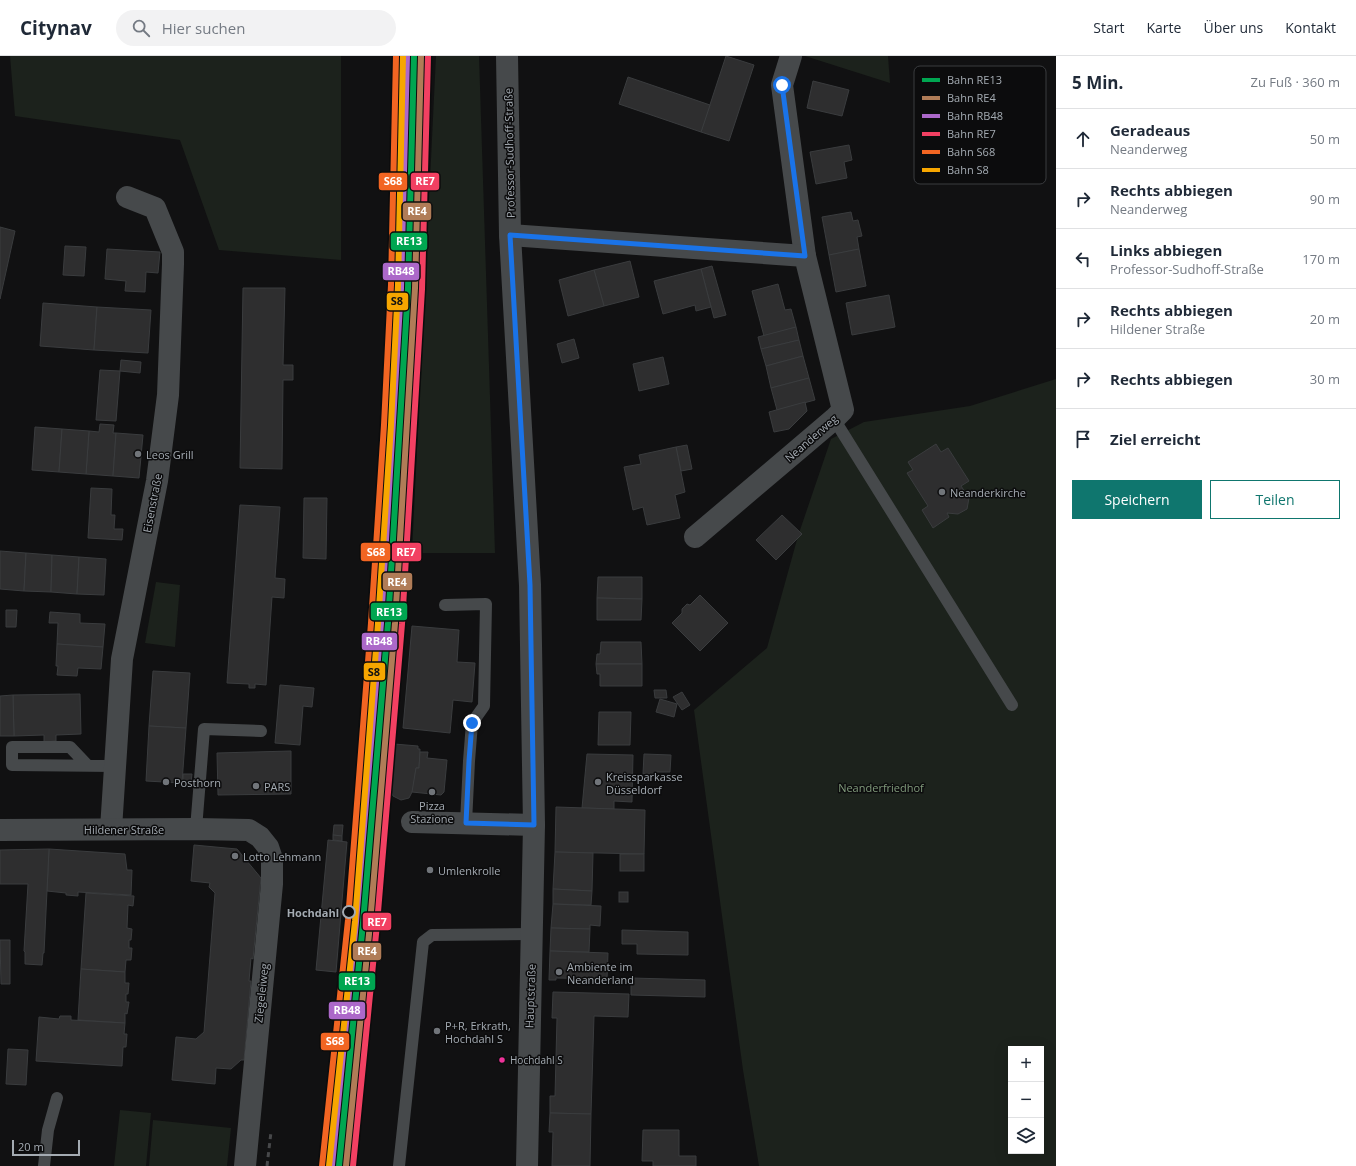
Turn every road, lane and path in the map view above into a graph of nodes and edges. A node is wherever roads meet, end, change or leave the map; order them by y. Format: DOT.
graph roads {
  1 [pos="507,56"];
  2 [pos="791,56"];
  3 [pos="127,197"];
  4 [pos="510,235"];
  5 [pos="805,256"];
  6 [pos="834,419"];
  7 [pos="695,537"];
  8 [pos="445,605"];
  9 [pos="1012,705"];
  10 [pos="261,731"];
  11 [pos="88,766"];
  12 [pos="115,766"];
  13 [pos="412,822"];
  14 [pos="466,823"];
  15 [pos="534,825"];
  16 [pos="111,829"];
  17 [pos="196,829"];
  18 [pos="0,830"];
  19 [pos="248,830"];
  20 [pos="532,934"];
  21 [pos="57,1098"];
  22 [pos="44,1166"];
  23 [pos="245,1166"];
  24 [pos="400,1166"];
  25 [pos="527,1166"];
  1 -- 4 [label="street, Professor-Sudhoff-Straße"];
  2 -- 5 [label="street, Neanderweg"];
  3 -- 12 [label="street, Eisenstraße"];
  4 -- 5 [label="street"];
  4 -- 15 [label="street, Professor-Sudhoff-Straße"];
  5 -- 6 [label="street, Neanderweg"];
  6 -- 7 [label="street, Neanderweg"];
  6 -- 9 [label="lane"];
  8 -- 14 [label="lane"];
  10 -- 17 [label="lane"];
  11 -- 11 [label="lane"];
  11 -- 12 [label="lane"];
  12 -- 16 [label="street, Eisenstraße"];
  13 -- 14 [label="street"];
  14 -- 15 [label="street"];
  15 -- 20 [label="street, Hauptstraße"];
  16 -- 17 [label="street, Hildener Straße"];
  16 -- 18 [label="street, Hildener Straße"];
  17 -- 19 [label="street, Hildener Straße"];
  19 -- 23 [label="street, Ziegeleiweg"];
  20 -- 24 [label="lane"];
  20 -- 25 [label="street, Hauptstraße"];
  21 -- 22 [label="lane"];
}
